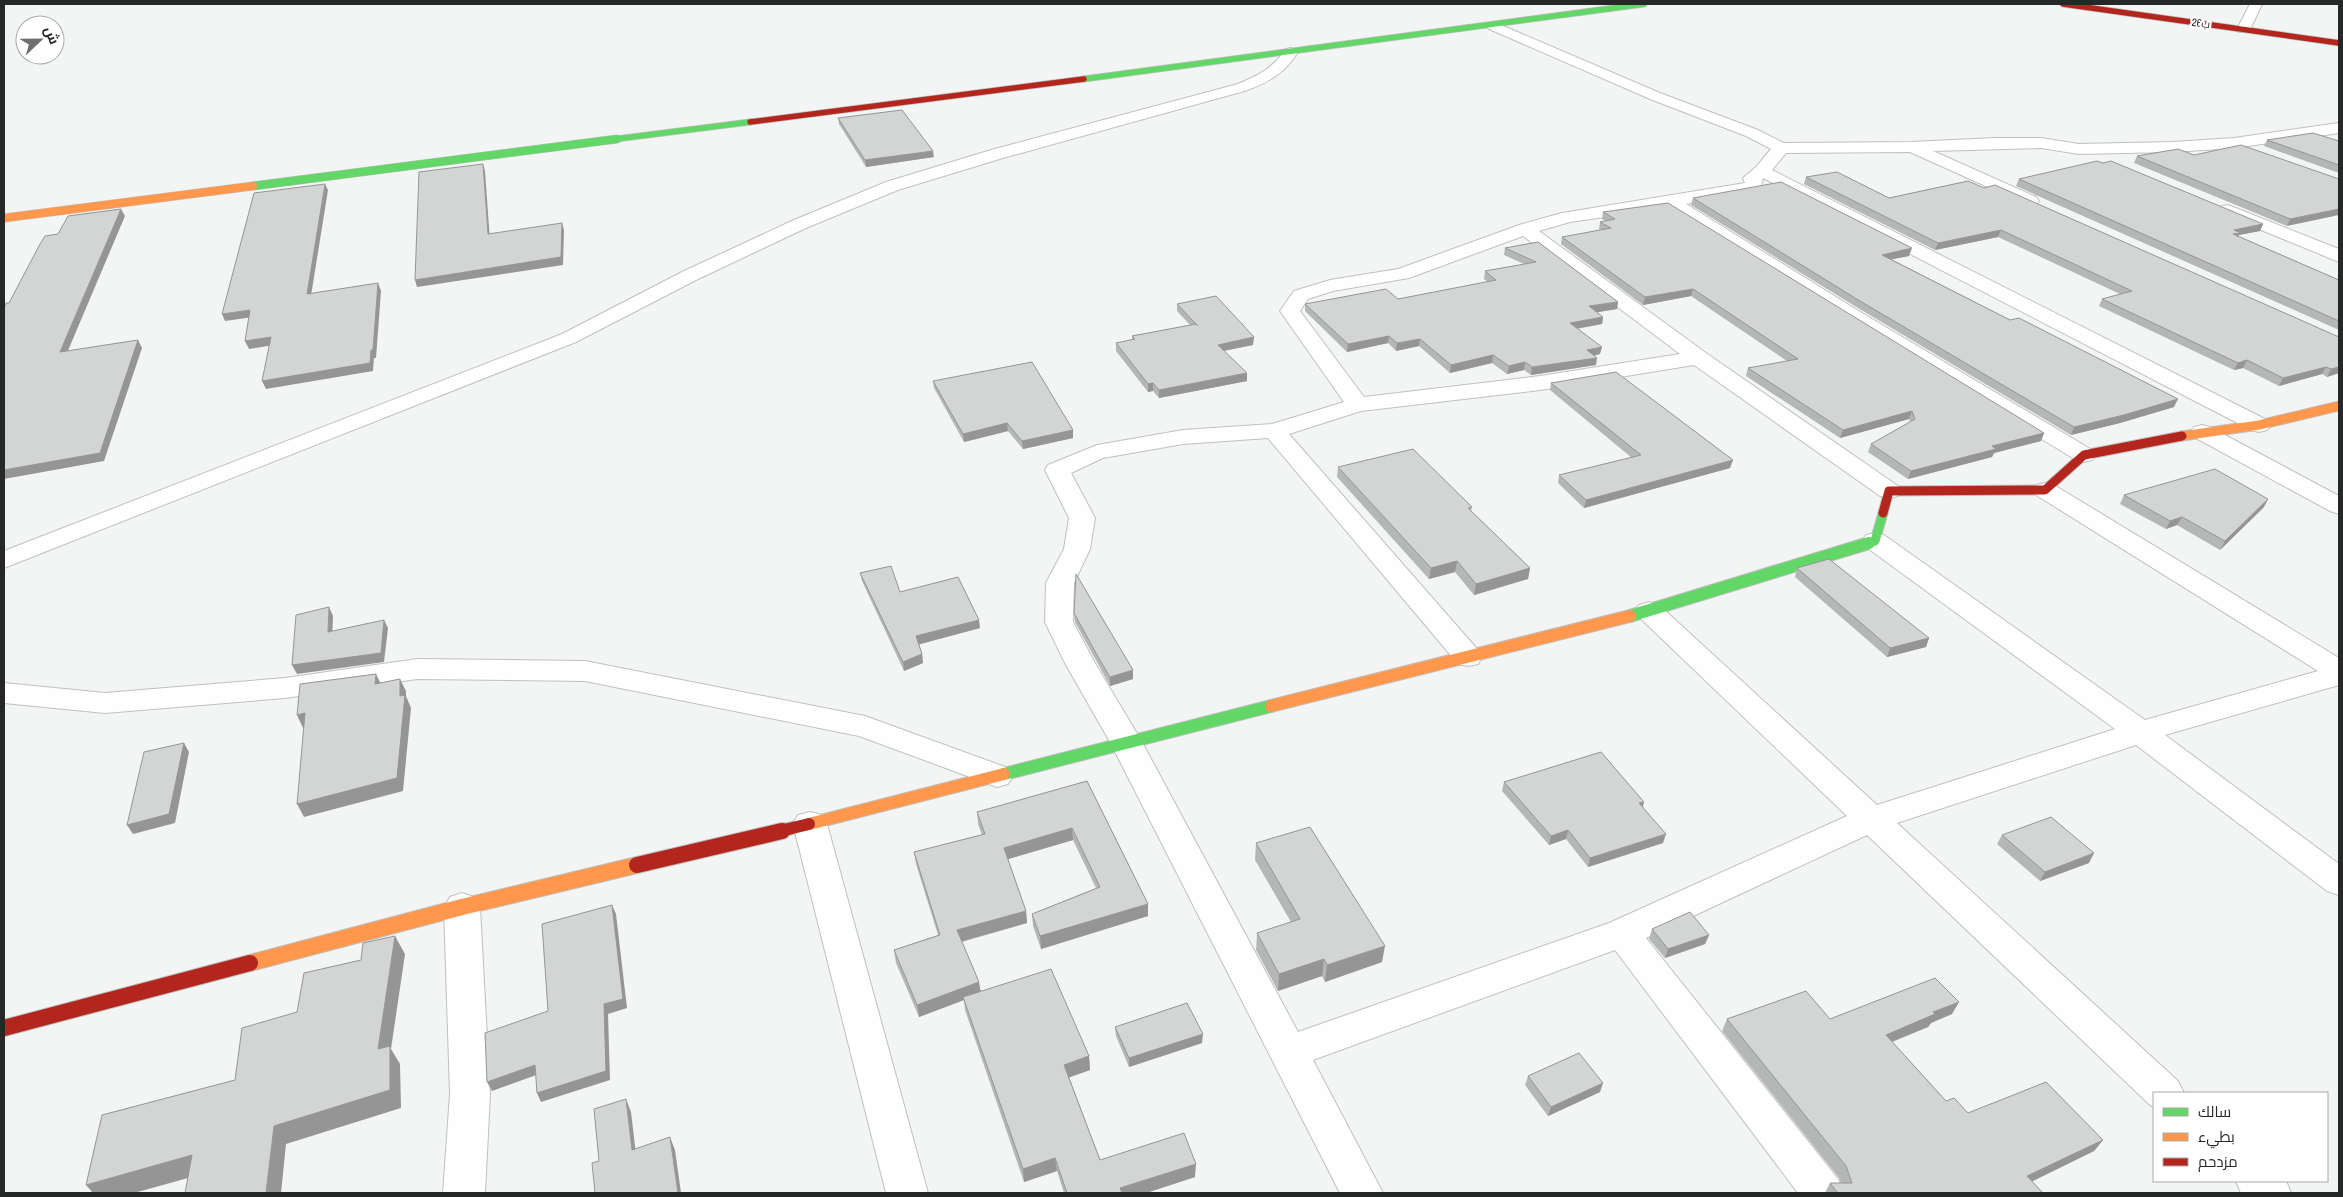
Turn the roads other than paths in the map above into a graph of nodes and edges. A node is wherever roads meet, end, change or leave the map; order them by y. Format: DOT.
graph roads {
  1 [pos="1644,4"];
  2 [pos="2063,4"];
  3 [pos="2256,4"];
  4 [pos="1494,26"];
  5 [pos="2244,29"];
  6 [pos="2339,43"];
  7 [pos="1290,52"];
  8 [pos="2339,128"];
  9 [pos="2234,143"];
  10 [pos="1911,147"];
  11 [pos="1780,148"];
  12 [pos="2079,149"];
  13 [pos="2269,156"];
  14 [pos="2115,164"];
  15 [pos="1762,171"];
  16 [pos="1670,202"];
  17 [pos="2214,204"];
  18 [pos="2044,207"];
  19 [pos="4,218"];
  20 [pos="1525,229"];
  21 [pos="2339,256"];
  22 [pos="1698,358"];
  23 [pos="1358,404"];
  24 [pos="2339,406"];
  25 [pos="2259,425"];
  26 [pos="1274,431"];
  27 [pos="2202,432"];
  28 [pos="2084,454"];
  29 [pos="2045,490"];
  30 [pos="1889,491"];
  31 [pos="2339,506"];
  32 [pos="1875,541"];
  33 [pos="4,560"];
  34 [pos="1649,611"];
  35 [pos="1468,657"];
  36 [pos="2339,673"];
  37 [pos="4,693"];
  38 [pos="2140,732"];
  39 [pos="1126,742"];
  40 [pos="996,776"];
  41 [pos="1871,819"];
  42 [pos="810,824"];
  43 [pos="2339,882"];
  44 [pos="462,907"];
  45 [pos="1622,933"];
  46 [pos="4,1028"];
  47 [pos="1290,1052"];
  48 [pos="2163,1092"];
  49 [pos="2258,1182"];
  50 [pos="464,1193"];
  51 [pos="907,1193"];
  52 [pos="1362,1193"];
  53 [pos="1823,1193"];
  54 [pos="2270,1193"];
  1 -- 4 [label="main road"];
  2 -- 5 [label="main road, 26ب"];
  3 -- 5 [label="street"];
  4 -- 7 [label="main road"];
  4 -- 11 [label="street"];
  5 -- 6 [label="main road, 26ب"];
  7 -- 19 [label="main road"];
  7 -- 33 [label="street"];
  8 -- 9 [label="street"];
  9 -- 12 [label="street"];
  9 -- 13 [label="street"];
  10 -- 11 [label="street"];
  10 -- 12 [label="street"];
  10 -- 18 [label="street"];
  11 -- 15 [label="street"];
  12 -- 14 [label="street"];
  15 -- 16 [label="street"];
  15 -- 25 [label="street"];
  16 -- 20 [label="street"];
  16 -- 28 [label="street"];
  17 -- 21 [label="street"];
  20 -- 22 [label="street"];
  20 -- 23 [label="street"];
  22 -- 23 [label="street"];
  22 -- 30 [label="street"];
  23 -- 26 [label="street"];
  24 -- 25 [label="main road"];
  25 -- 27 [label="main road"];
  26 -- 35 [label="street"];
  26 -- 39 [label="street"];
  27 -- 28 [label="main road"];
  27 -- 31 [label="street"];
  28 -- 29 [label="main road"];
  29 -- 30 [label="main road"];
  29 -- 36 [label="street"];
  30 -- 32 [label="main road"];
  32 -- 34 [label="main road"];
  32 -- 38 [label="street"];
  34 -- 35 [label="main road"];
  34 -- 41 [label="street"];
  35 -- 39 [label="main road"];
  36 -- 38 [label="street"];
  37 -- 40 [label="street"];
  38 -- 41 [label="street"];
  38 -- 43 [label="street"];
  39 -- 40 [label="main road"];
  39 -- 47 [label="street"];
  40 -- 42 [label="main road"];
  41 -- 45 [label="street"];
  41 -- 48 [label="street"];
  42 -- 44 [label="main road"];
  42 -- 51 [label="street"];
  44 -- 46 [label="main road"];
  44 -- 50 [label="street"];
  45 -- 47 [label="street"];
  45 -- 53 [label="street"];
  47 -- 52 [label="street"];
  49 -- 54 [label="street"];
}
